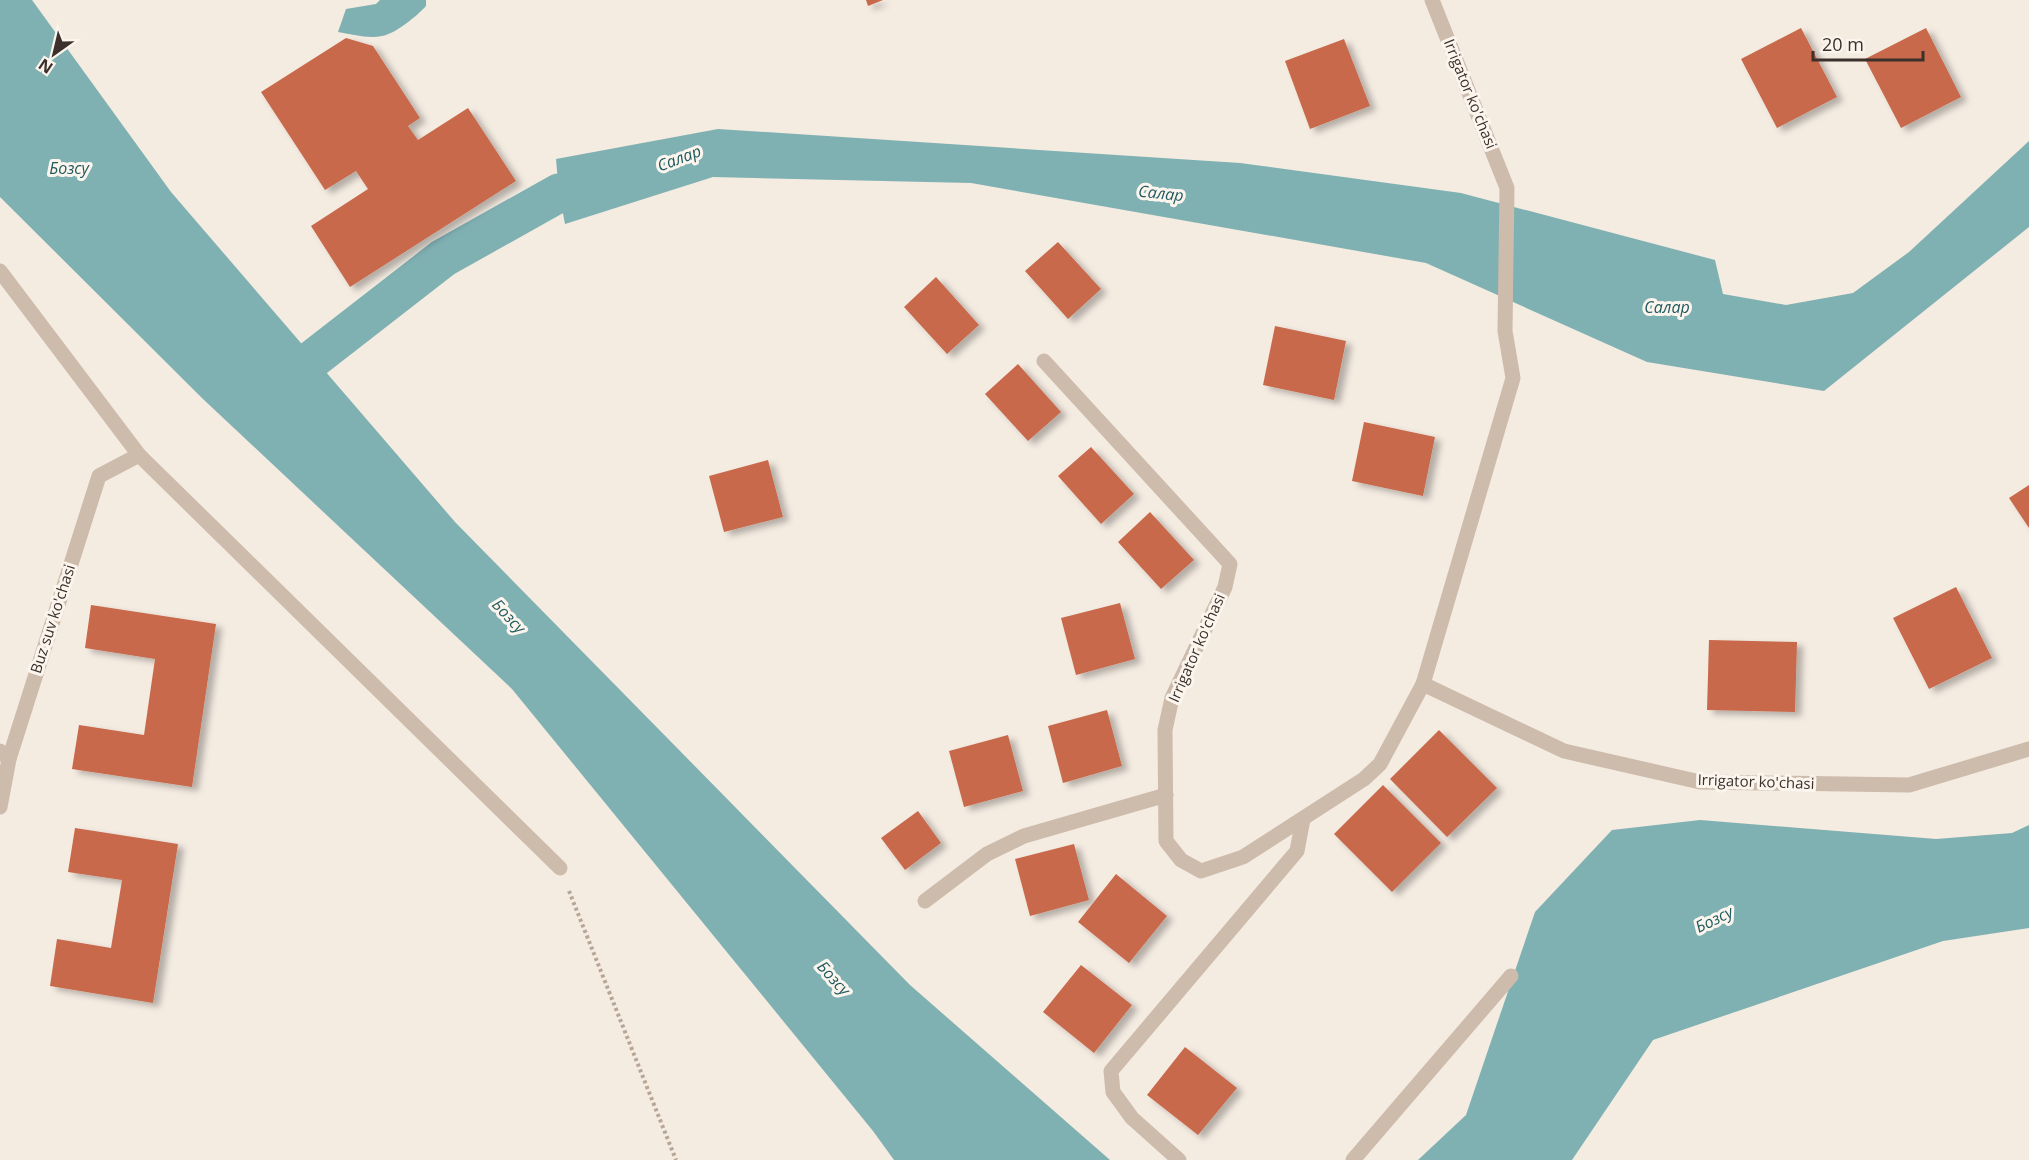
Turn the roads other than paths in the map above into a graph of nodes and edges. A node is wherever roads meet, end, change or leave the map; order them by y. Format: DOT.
graph roads {
  1 [pos="1432,0"];
  2 [pos="0,271"];
  3 [pos="1044,361"];
  4 [pos="139,454"];
  5 [pos="1423,684"];
  6 [pos="2029,749"];
  7 [pos="4,755"];
  8 [pos="1166,795"];
  9 [pos="0,807"];
  10 [pos="1303,819"];
  11 [pos="560,868"];
  12 [pos="925,901"];
  13 [pos="1511,976"];
  14 [pos="1179,1160"];
  15 [pos="1353,1160"];
  1 -- 5 [label="street, Irrigator ko'chasi"];
  2 -- 4 [label="street"];
  3 -- 8 [label="street, Irrigator ko'chasi"];
  4 -- 7 [label="street, Buz suv ko'chasi"];
  4 -- 11 [label="street"];
  5 -- 6 [label="street, Irrigator ko'chasi"];
  5 -- 10 [label="street, Irrigator ko'chasi"];
  7 -- 9 [label="street, Buz suv ko'chasi"];
  8 -- 10 [label="street, Irrigator ko'chasi"];
  8 -- 12 [label="street"];
  10 -- 14 [label="street"];
  13 -- 15 [label="street"];
}
